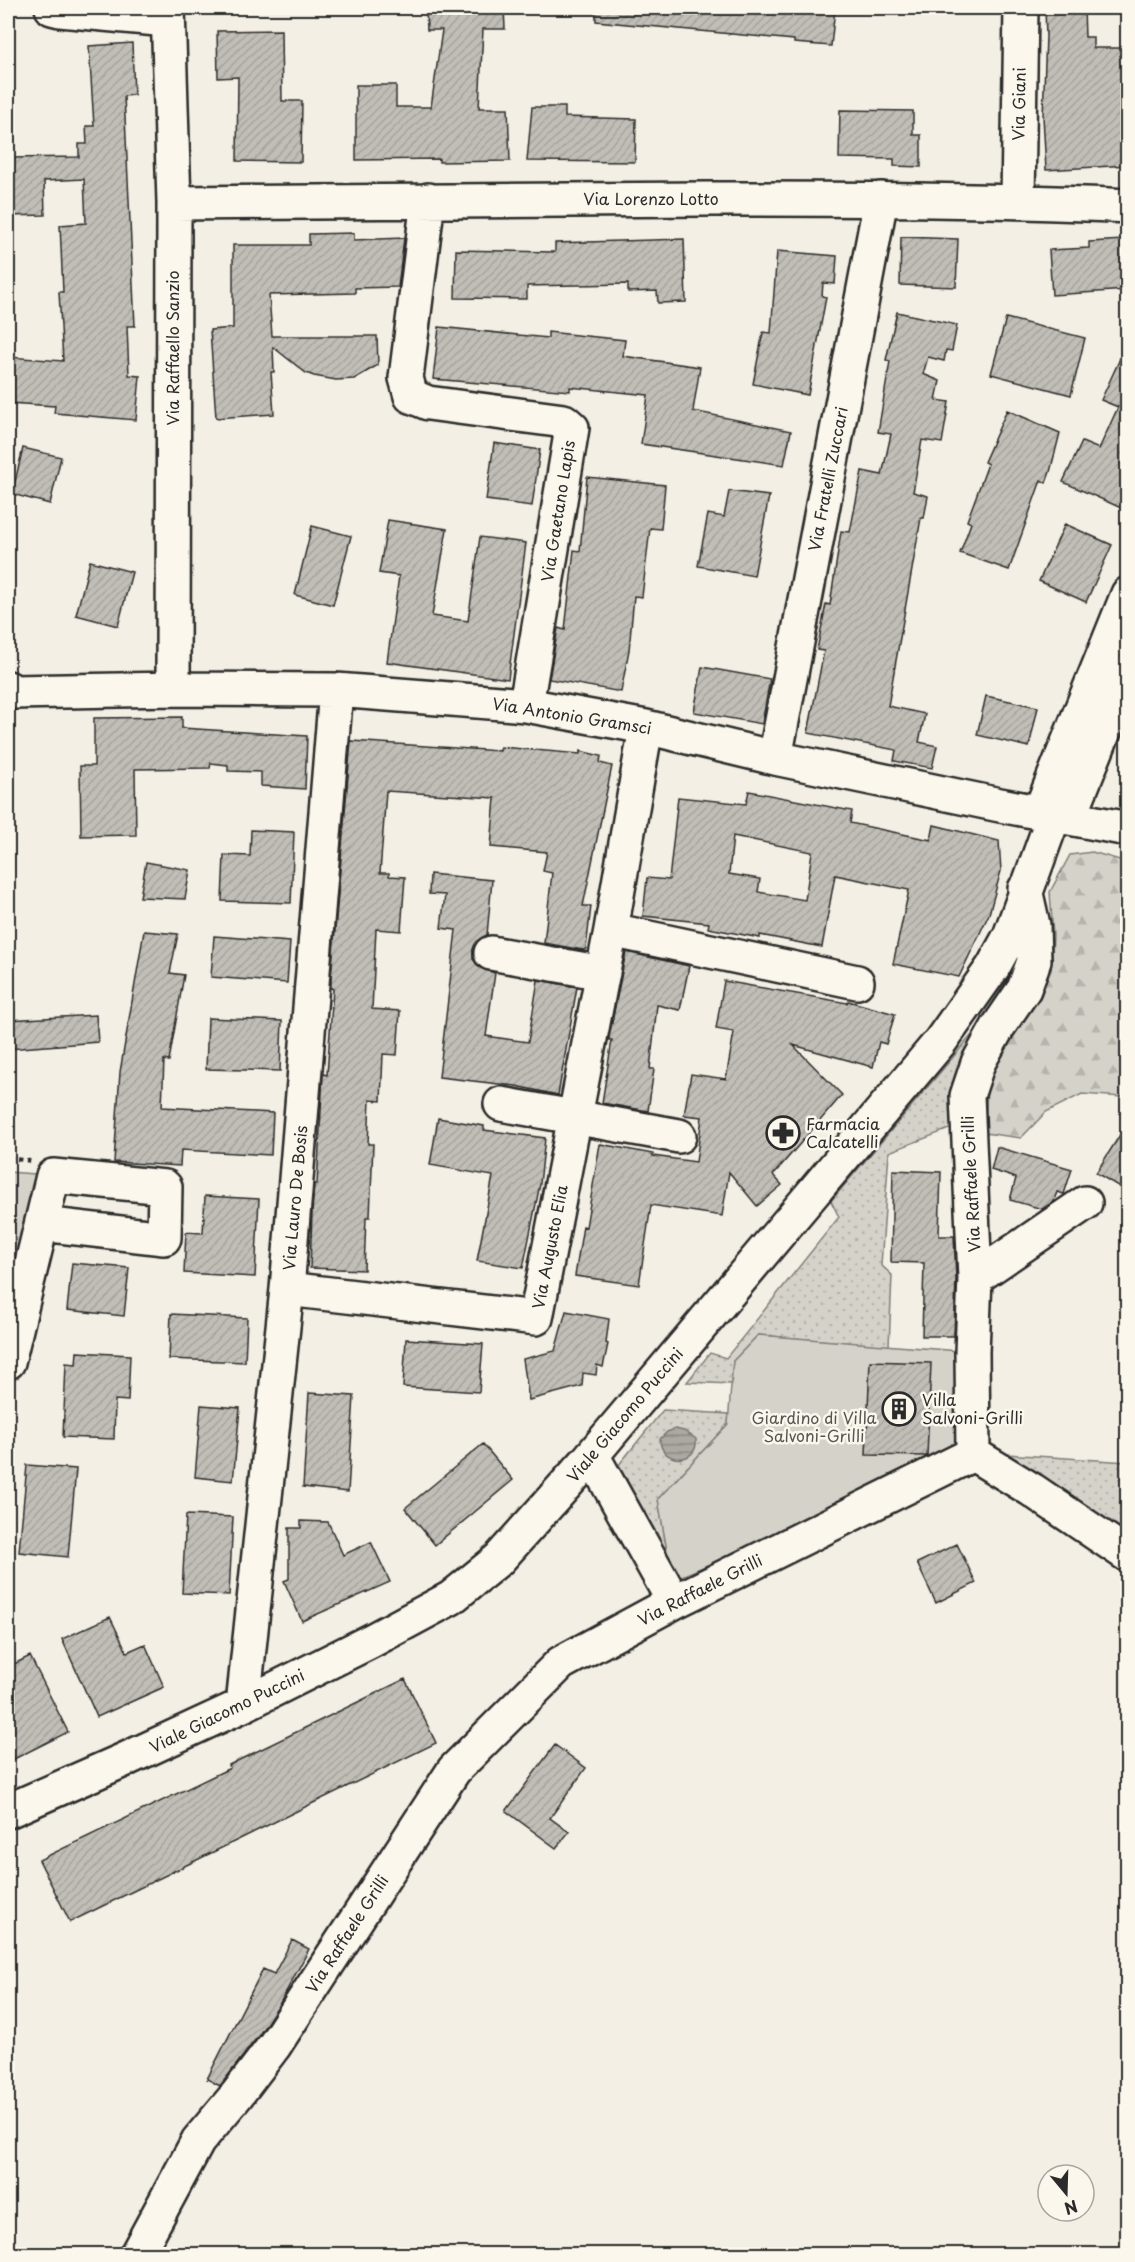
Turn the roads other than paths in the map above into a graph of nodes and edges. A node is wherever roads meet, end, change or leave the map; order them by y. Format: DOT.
graph roads {
  1 [pos="52,8"];
  2 [pos="1021,8"];
  3 [pos="168,14"];
  4 [pos="881,199"];
  5 [pos="428,200"];
  6 [pos="1018,200"];
  7 [pos="174,203"];
  8 [pos="1128,206"];
  9 [pos="1128,594"];
  10 [pos="1128,672"];
  11 [pos="173,689"];
  12 [pos="9,690"];
  13 [pos="336,690"];
  14 [pos="526,705"];
  15 [pos="646,727"];
  16 [pos="775,758"];
  17 [pos="1054,815"];
  18 [pos="1128,829"];
  19 [pos="1025,889"];
  20 [pos="611,930"];
  21 [pos="491,953"];
  22 [pos="603,974"];
  23 [pos="857,982"];
  24 [pos="501,1104"];
  25 [pos="576,1116"];
  26 [pos="679,1136"];
  27 [pos="1085,1203"];
  28 [pos="42,1224"];
  29 [pos="975,1278"];
  30 [pos="287,1289"];
  31 [pos="8,1362"];
  32 [pos="973,1454"];
  33 [pos="592,1455"];
  34 [pos="1128,1555"];
  35 [pos="674,1602"];
  36 [pos="243,1705"];
  37 [pos="8,1811"];
  38 [pos="136,2254"];
  1 -- 3 [label="street"];
  2 -- 6 [label="street, Via Giani"];
  3 -- 7 [label="street, Via Raffaello Sanzio"];
  4 -- 5 [label="street, Via Lorenzo Lotto"];
  4 -- 6 [label="street, Via Lorenzo Lotto"];
  4 -- 16 [label="street, Via Fratelli Zuccari"];
  5 -- 7 [label="street, Via Lorenzo Lotto"];
  5 -- 14 [label="street, Via Gaetano Lapis"];
  6 -- 8 [label="street, Via Lorenzo Lotto"];
  7 -- 11 [label="street, Via Raffaello Sanzio"];
  9 -- 17 [label="street"];
  10 -- 17 [label="street"];
  11 -- 12 [label="street, Via Antonio Gramsci"];
  11 -- 13 [label="street, Via Antonio Gramsci"];
  13 -- 14 [label="street, Via Antonio Gramsci"];
  13 -- 30 [label="street, Via Lauro De Bosis"];
  14 -- 15 [label="street, Via Antonio Gramsci"];
  15 -- 16 [label="street, Via Antonio Gramsci"];
  15 -- 20 [label="street, Via Augusto Elia"];
  16 -- 17 [label="street, Via Antonio Gramsci"];
  17 -- 18 [label="street, Via Antonio Gramsci"];
  17 -- 19 [label="street, Viale Giacomo Puccini"];
  19 -- 29 [label="street, Via Raffaele Grilli"];
  19 -- 33 [label="street, Viale Giacomo Puccini"];
  20 -- 22 [label="street, Via Augusto Elia"];
  20 -- 23 [label="street"];
  21 -- 22 [label="street"];
  22 -- 25 [label="street, Via Augusto Elia"];
  24 -- 25 [label="street"];
  25 -- 26 [label="street"];
  25 -- 30 [label="street, Via Augusto Elia"];
  27 -- 29 [label="street"];
  28 -- 31 [label="street"];
  29 -- 32 [label="street, Via Raffaele Grilli"];
  30 -- 36 [label="street, Via Lauro De Bosis"];
  32 -- 34 [label="street"];
  32 -- 35 [label="street, Via Raffaele Grilli"];
  33 -- 35 [label="street"];
  33 -- 36 [label="street, Viale Giacomo Puccini"];
  35 -- 38 [label="street, Via Raffaele Grilli"];
  36 -- 37 [label="street, Viale Giacomo Puccini"];
}
